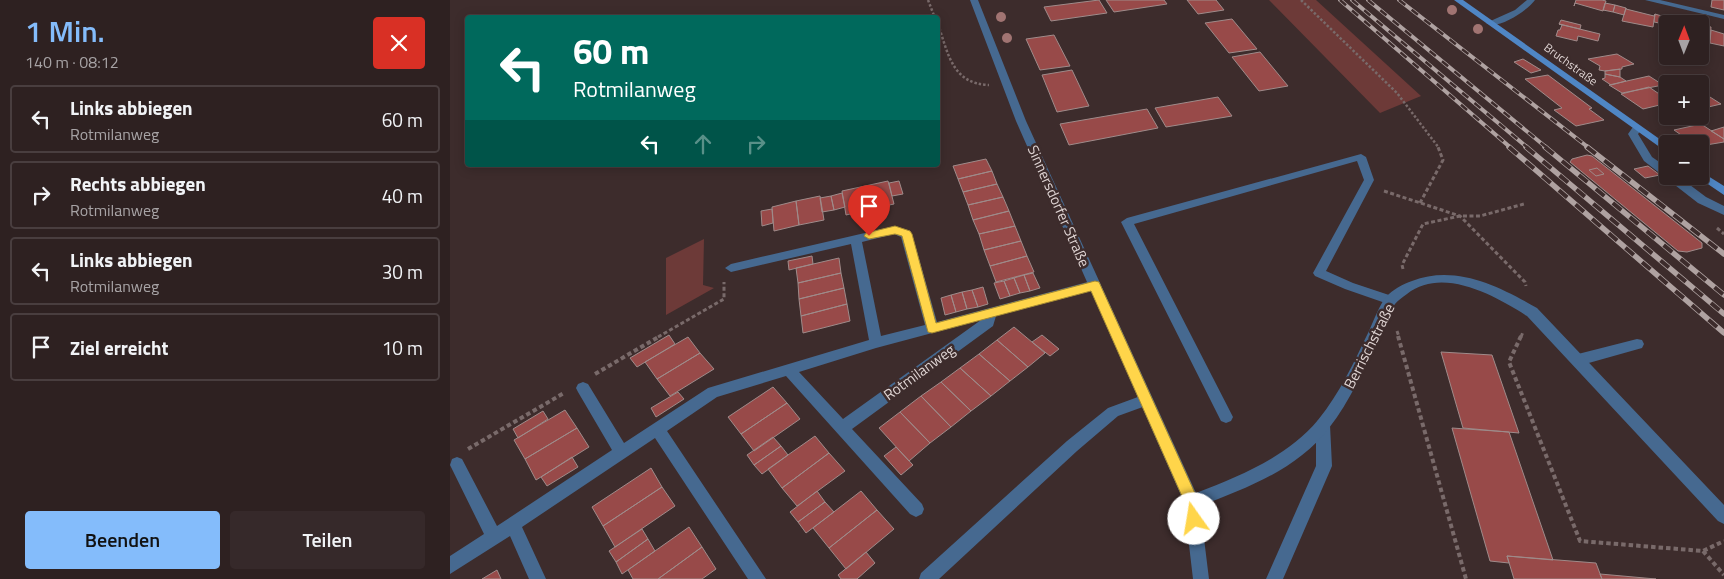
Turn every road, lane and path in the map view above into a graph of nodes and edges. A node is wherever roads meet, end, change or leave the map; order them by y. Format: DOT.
graph roads {
  1 [pos="928,0"];
  2 [pos="974,0"];
  3 [pos="1301,0"];
  4 [pos="1458,0"];
  5 [pos="1531,0"];
  6 [pos="1649,0"];
  7 [pos="1685,4"];
  8 [pos="934,15"];
  9 [pos="1724,17"];
  10 [pos="1490,22"];
  11 [pos="940,29"];
  12 [pos="1006,83"];
  13 [pos="1637,128"];
  14 [pos="1659,144"];
  15 [pos="1659,167"];
  16 [pos="1709,180"];
  17 [pos="1367,185"];
  18 [pos="1683,185"];
  19 [pos="1724,191"];
  20 [pos="1420,203"];
  21 [pos="1524,204"];
  22 [pos="1724,211"];
  23 [pos="1460,216"];
  24 [pos="856,239"];
  25 [pos="731,268"];
  26 [pos="724,279"];
  27 [pos="1095,285"];
  28 [pos="1409,287"];
  29 [pos="1391,300"];
  30 [pos="1532,312"];
  31 [pos="991,313"];
  32 [pos="932,328"];
  33 [pos="876,343"];
  34 [pos="1638,344"];
  35 [pos="1578,360"];
  36 [pos="788,369"];
  37 [pos="581,385"];
  38 [pos="1146,400"];
  39 [pos="1226,417"];
  40 [pos="1323,425"];
  41 [pos="842,428"];
  42 [pos="657,429"];
  43 [pos="622,452"];
  44 [pos="459,459"];
  45 [pos="1192,502"];
  46 [pos="916,509"];
  47 [pos="1724,516"];
  48 [pos="513,525"];
  49 [pos="494,537"];
  50 [pos="1724,541"];
  51 [pos="1703,551"];
  52 [pos="450,566"];
  53 [pos="1724,575"];
  54 [pos="538,579"];
  55 [pos="758,579"];
  56 [pos="927,579"];
  57 [pos="1201,579"];
  58 [pos="1274,579"];
  59 [pos="1466,579"];
  1 -- 8 [label="path"];
  2 -- 12 [label="street, Sinnersdorfer Straße"];
  3 -- 20 [label="path"];
  4 -- 10 [label="main road, Bruchstraße"];
  5 -- 10 [label="street"];
  6 -- 7 [label="street"];
  7 -- 9 [label="street"];
  10 -- 13 [label="main road, Bruchstraße"];
  11 -- 12 [label="path"];
  12 -- 27 [label="street, Sinnersdorfer Straße"];
  13 -- 14 [label="main road, Bruchstraße"];
  13 -- 15 [label="street"];
  16 -- 19 [label="main road"];
  17 -- 20 [label="path"];
  17 -- 29 [label="street"];
  17 -- 39 [label="street"];
  18 -- 22 [label="street"];
  20 -- 23 [label="path"];
  21 -- 23 [label="path"];
  23 -- 28 [label="path"];
  23 -- 30 [label="path"];
  24 -- 25 [label="street, Rotmilanweg"];
  24 -- 32 [label="street, Rotmilanweg"];
  24 -- 33 [label="street"];
  26 -- 37 [label="path"];
  27 -- 31 [label="street, Rotmilanweg"];
  27 -- 38 [label="street, Sinnersdorfer Straße"];
  28 -- 29 [label="street, Berrischstraße"];
  28 -- 30 [label="street, Berrischstraße"];
  29 -- 40 [label="street, Berrischstraße"];
  29 -- 59 [label="path"];
  30 -- 35 [label="street, Berrischstraße"];
  30 -- 51 [label="path"];
  31 -- 32 [label="street, Rotmilanweg"];
  31 -- 41 [label="street, Rotmilanweg"];
  32 -- 33 [label="street, Rotmilanweg"];
  33 -- 36 [label="street, Rotmilanweg"];
  34 -- 35 [label="street"];
  35 -- 47 [label="street, Berrischstraße"];
  36 -- 41 [label="street"];
  36 -- 42 [label="street, Rotmilanweg"];
  37 -- 43 [label="street"];
  37 -- 44 [label="path"];
  38 -- 45 [label="street, Sinnersdorfer Straße"];
  38 -- 56 [label="street"];
  40 -- 45 [label="street, Berrischstraße"];
  40 -- 58 [label="street"];
  41 -- 46 [label="street"];
  42 -- 43 [label="street, Rotmilanweg"];
  42 -- 55 [label="street"];
  43 -- 48 [label="street, Rotmilanweg"];
  44 -- 49 [label="street"];
  45 -- 57 [label="street, Sinnersdorfer Straße"];
  48 -- 49 [label="street, Rotmilanweg"];
  48 -- 54 [label="street"];
  49 -- 52 [label="street, Rotmilanweg"];
  50 -- 51 [label="path"];
  51 -- 53 [label="path"];
}
